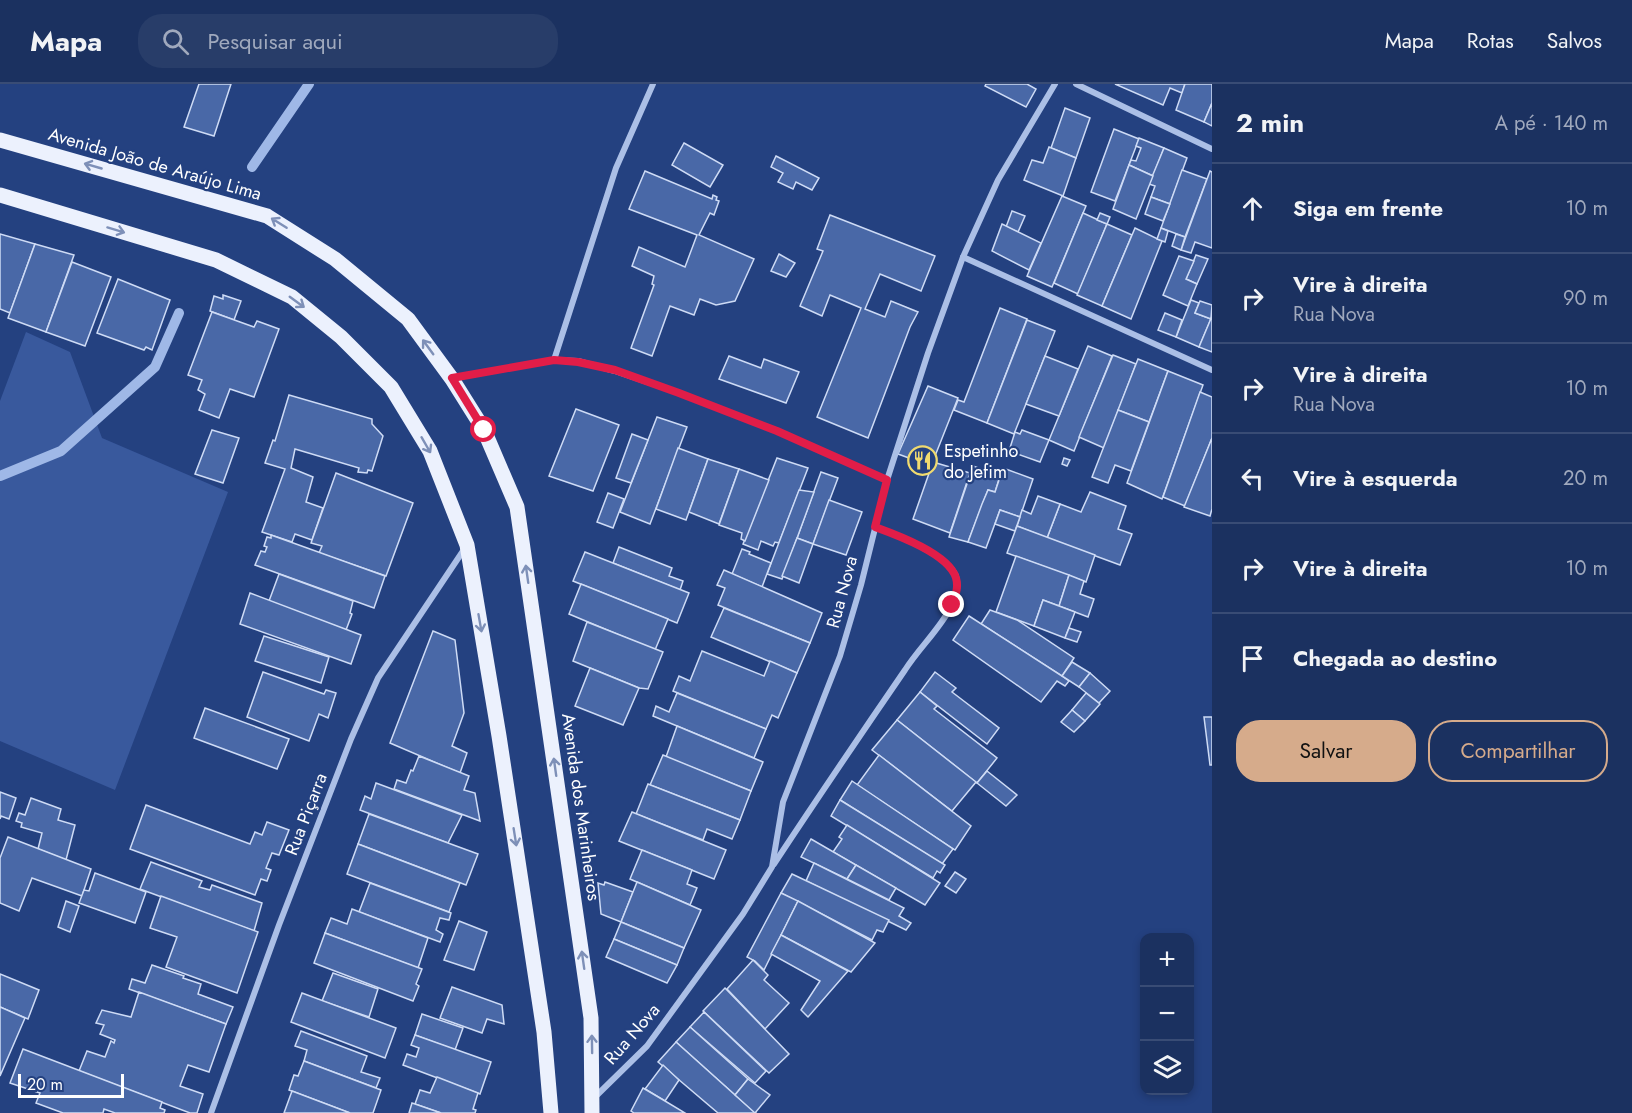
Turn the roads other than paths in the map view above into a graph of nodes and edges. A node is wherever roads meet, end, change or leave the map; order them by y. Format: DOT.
graph roads {
  1 [pos="652,84"];
  2 [pos="1055,84"];
  3 [pos="1076,84"];
  4 [pos="0,140"];
  5 [pos="1212,148"];
  6 [pos="0,195"];
  7 [pos="963,257"];
  8 [pos="554,360"];
  9 [pos="1212,370"];
  10 [pos="452,378"];
  11 [pos="887,480"];
  12 [pos="517,507"];
  13 [pos="875,527"];
  14 [pos="467,545"];
  15 [pos="772,867"];
  16 [pos="592,1106"];
  17 [pos="211,1113"];
  18 [pos="551,1113"];
  1 -- 8 [label="street"];
  2 -- 7 [label="street, Rua Nova"];
  3 -- 5 [label="street"];
  10 -- 4 [label="main road, Avenida João de Araújo Lima, one-way"];
  6 -- 14 [label="main road, one-way"];
  7 -- 9 [label="street"];
  7 -- 11 [label="street, Rua Nova"];
  8 -- 10 [label="street"];
  8 -- 11 [label="street"];
  10 -- 12 [label="main road, Avenida João de Araújo Lima"];
  11 -- 13 [label="street, Rua Nova"];
  16 -- 12 [label="main road, Avenida dos Marinheiros, one-way"];
  13 -- 15 [label="street, Rua Nova"];
  13 -- 15 [label="street"];
  14 -- 17 [label="street, Rua Piçarra"];
  14 -- 18 [label="main road, one-way"];
  15 -- 16 [label="street, Rua Nova"];
}
